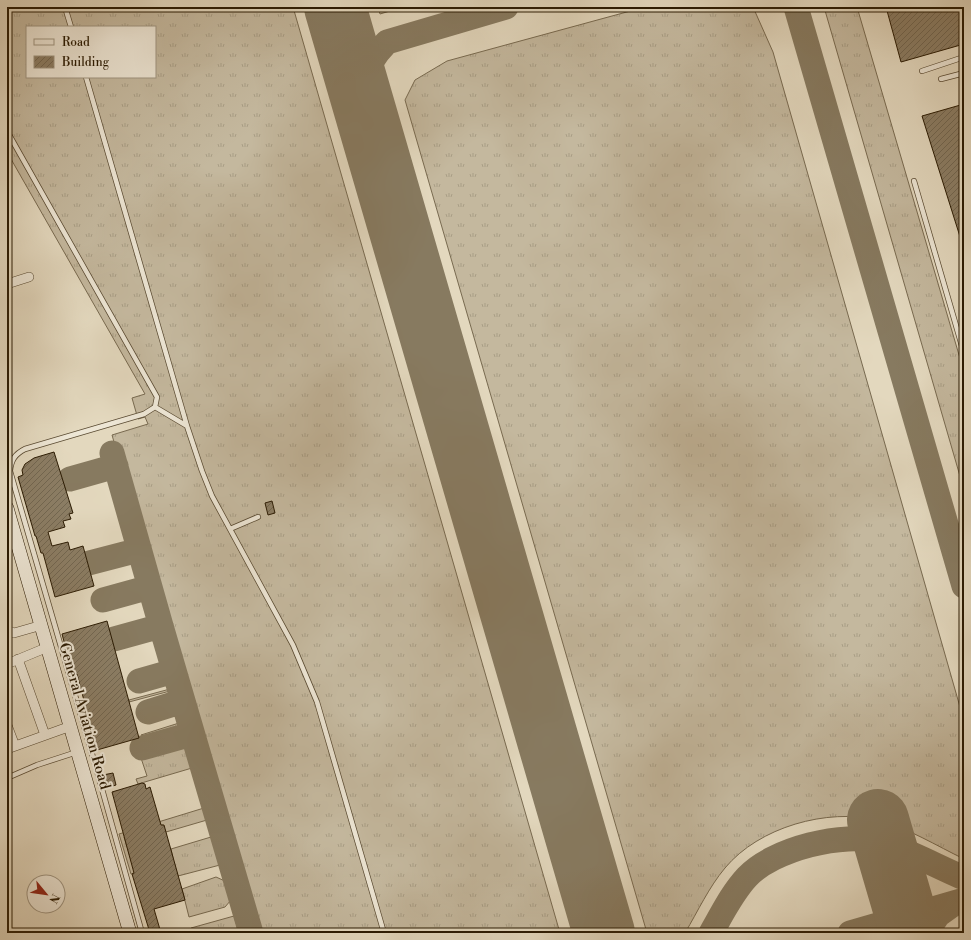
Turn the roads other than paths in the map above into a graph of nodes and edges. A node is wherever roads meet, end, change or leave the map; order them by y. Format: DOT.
graph roads {
  1 [pos="66,7"];
  2 [pos="71,26"];
  3 [pos="964,57"];
  4 [pos="922,71"];
  5 [pos="964,73"];
  6 [pos="86,78"];
  7 [pos="941,80"];
  8 [pos="7,131"];
  9 [pos="914,181"];
  10 [pos="29,277"];
  11 [pos="7,284"];
  12 [pos="964,353"];
  13 [pos="155,407"];
  14 [pos="186,426"];
  15 [pos="8,513"];
  16 [pos="258,518"];
  17 [pos="230,529"];
  18 [pos="42,625"];
  19 [pos="7,630"];
  20 [pos="48,648"];
  21 [pos="18,659"];
  22 [pos="7,664"];
  23 [pos="7,726"];
  24 [pos="71,726"];
  25 [pos="45,735"];
  26 [pos="11,748"];
  27 [pos="79,752"];
  28 [pos="7,778"];
  29 [pos="130,933"];
  30 [pos="142,933"];
  31 [pos="384,933"];
  1 -- 2 [label="lane"];
  3 -- 4 [label="lane"];
  5 -- 7 [label="lane"];
  6 -- 14 [label="lane"];
  8 -- 13 [label="lane"];
  9 -- 12 [label="lane"];
  10 -- 11 [label="street"];
  13 -- 14 [label="lane"];
  13 -- 30 [label="lane"];
  14 -- 17 [label="lane"];
  15 -- 18 [label="main road, General Aviation Road"];
  16 -- 17 [label="lane"];
  17 -- 31 [label="lane"];
  18 -- 19 [label="street"];
  18 -- 20 [label="main road, General Aviation Road"];
  20 -- 21 [label="street"];
  20 -- 24 [label="main road, General Aviation Road"];
  21 -- 22 [label="street"];
  21 -- 25 [label="street"];
  23 -- 26 [label="street"];
  24 -- 25 [label="street"];
  24 -- 27 [label="main road, General Aviation Road"];
  25 -- 26 [label="street"];
  27 -- 28 [label="lane"];
  27 -- 29 [label="main road, General Aviation Road"];
}
